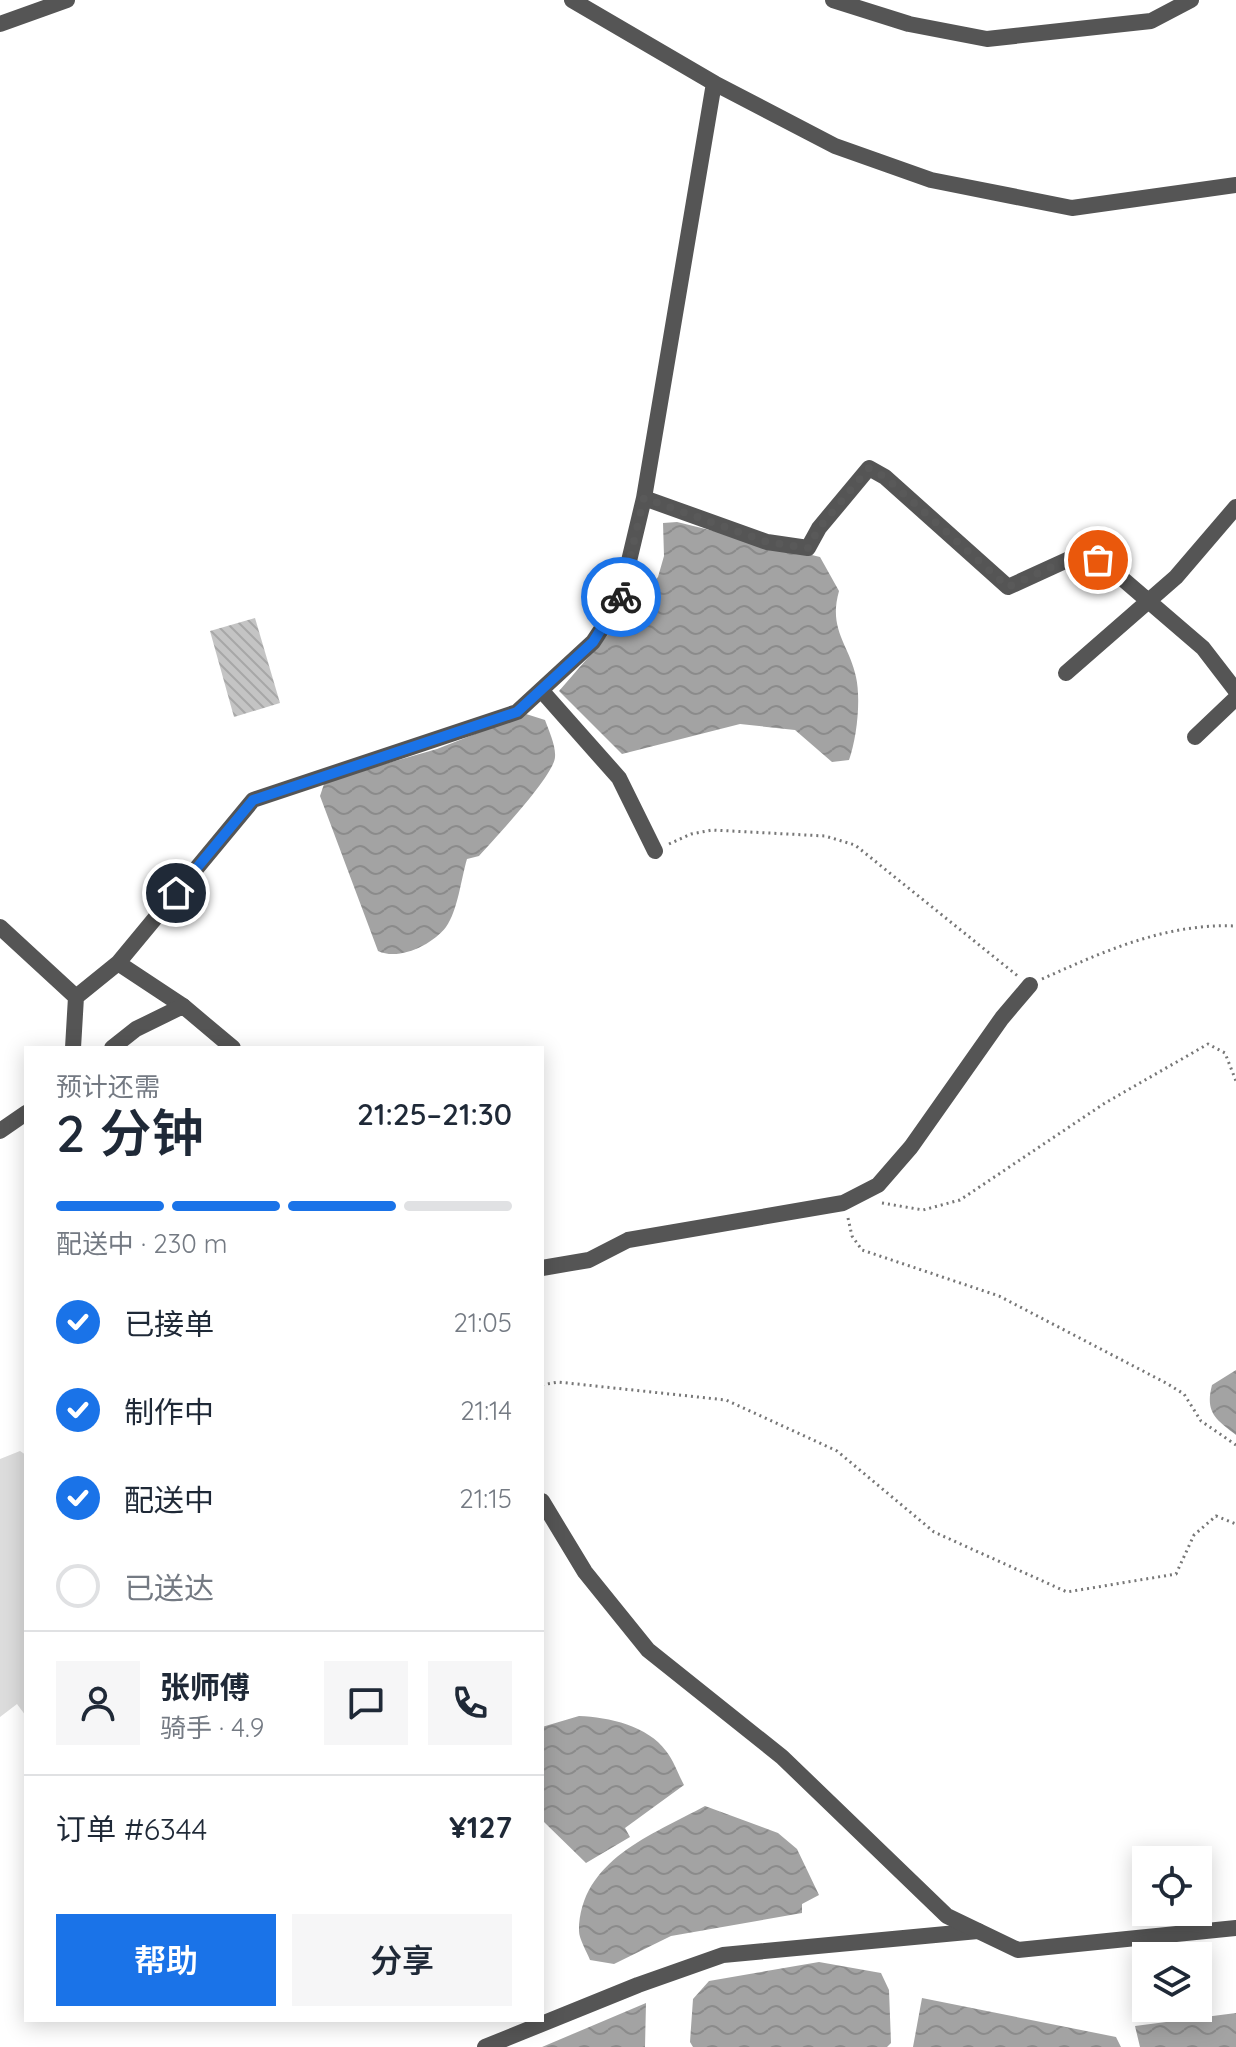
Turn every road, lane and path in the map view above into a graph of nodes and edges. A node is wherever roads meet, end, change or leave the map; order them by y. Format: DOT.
graph roads {
  1 [pos="67,0"];
  2 [pos="572,0"];
  3 [pos="833,0"];
  4 [pos="1191,0"];
  5 [pos="0,24"];
  6 [pos="714,83"];
  7 [pos="1236,185"];
  8 [pos="644,498"];
  9 [pos="1236,507"];
  10 [pos="1148,601"];
  11 [pos="1066,673"];
  12 [pos="541,690"];
  13 [pos="1236,691"];
  14 [pos="1236,698"];
  15 [pos="1195,737"];
  16 [pos="655,851"];
  17 [pos="1236,926"];
  18 [pos="0,927"];
  19 [pos="118,963"];
  20 [pos="1030,985"];
  21 [pos="76,997"];
  22 [pos="183,1006"];
  23 [pos="73,1046"];
  24 [pos="115,1046"];
  25 [pos="231,1046"];
  26 [pos="1236,1081"];
  27 [pos="24,1114"];
  28 [pos="0,1131"];
  29 [pos="849,1200"];
  30 [pos="544,1268"];
  31 [pos="544,1385"];
  32 [pos="1236,1445"];
  33 [pos="544,1504"];
  34 [pos="1236,1524"];
  35 [pos="1236,1928"];
  36 [pos="978,1931"];
  37 [pos="485,2047"];
  1 -- 5 [label="street"];
  2 -- 6 [label="street"];
  3 -- 4 [label="street"];
  6 -- 7 [label="street"];
  6 -- 8 [label="street"];
  8 -- 10 [label="street"];
  8 -- 12 [label="street"];
  9 -- 10 [label="street"];
  10 -- 11 [label="street"];
  10 -- 13 [label="street"];
  12 -- 16 [label="street"];
  12 -- 19 [label="street"];
  14 -- 15 [label="street"];
  16 -- 20 [label="path"];
  17 -- 20 [label="path"];
  18 -- 21 [label="street"];
  19 -- 21 [label="street"];
  19 -- 22 [label="street"];
  20 -- 29 [label="street"];
  21 -- 23 [label="street"];
  22 -- 24 [label="street"];
  22 -- 25 [label="street"];
  26 -- 29 [label="path"];
  27 -- 28 [label="street"];
  29 -- 30 [label="street"];
  29 -- 32 [label="path"];
  31 -- 34 [label="path"];
  33 -- 36 [label="street"];
  35 -- 36 [label="street"];
  36 -- 37 [label="street"];
}
